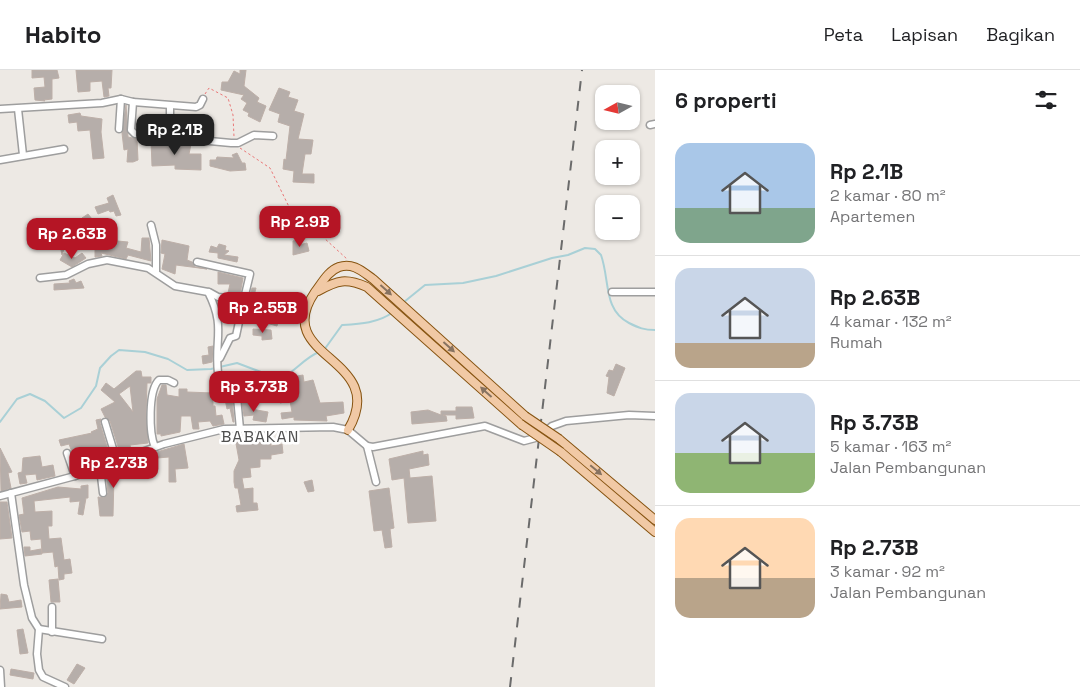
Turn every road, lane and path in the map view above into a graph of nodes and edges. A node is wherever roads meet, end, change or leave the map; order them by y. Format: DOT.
graph roads {
  1 [pos="121,98"];
  2 [pos="203,99"];
  3 [pos="133,102"];
  4 [pos="170,106"];
  5 [pos="0,109"];
  6 [pos="18,109"];
  7 [pos="119,129"];
  8 [pos="273,136"];
  9 [pos="170,137"];
  10 [pos="234,143"];
  11 [pos="64,149"];
  12 [pos="23,155"];
  13 [pos="0,160"];
  14 [pos="152,225"];
  15 [pos="197,262"];
  16 [pos="346,265"];
  17 [pos="357,268"];
  18 [pos="156,271"];
  19 [pos="40,278"];
  20 [pos="351,280"];
  21 [pos="208,292"];
  22 [pos="612,292"];
  23 [pos="655,292"];
  24 [pos="315,293"];
  25 [pos="243,303"];
  26 [pos="218,362"];
  27 [pos="174,383"];
  28 [pos="655,416"];
  29 [pos="105,422"];
  30 [pos="240,429"];
  31 [pos="348,430"];
  32 [pos="367,446"];
  33 [pos="155,447"];
  34 [pos="67,453"];
  35 [pos="117,462"];
  36 [pos="100,468"];
  37 [pos="75,476"];
  38 [pos="376,482"];
  39 [pos="11,493"];
  40 [pos="103,493"];
  41 [pos="0,496"];
  42 [pos="655,520"];
  43 [pos="655,532"];
  44 [pos="52,607"];
  45 [pos="39,629"];
  46 [pos="52,632"];
  47 [pos="102,639"];
  48 [pos="0,670"];
  49 [pos="1,687"];
  50 [pos="65,687"];
  1 -- 3 [label="street"];
  1 -- 6 [label="street"];
  1 -- 7 [label="street"];
  2 -- 4 [label="street"];
  2 -- 10 [label="path"];
  3 -- 4 [label="street"];
  3 -- 9 [label="street"];
  4 -- 9 [label="street"];
  5 -- 6 [label="street"];
  6 -- 12 [label="street"];
  8 -- 10 [label="street"];
  9 -- 10 [label="street"];
  10 -- 17 [label="path"];
  11 -- 12 [label="street"];
  12 -- 13 [label="street"];
  14 -- 18 [label="street"];
  15 -- 25 [label="street"];
  16 -- 17 [label="main road"];
  16 -- 20 [label="main road"];
  16 -- 24 [label="main road"];
  17 -- 42 [label="main road, one-way, bridge"];
  18 -- 19 [label="street"];
  18 -- 21 [label="street"];
  20 -- 24 [label="main road"];
  43 -- 20 [label="main road, one-way, bridge"];
  21 -- 25 [label="street"];
  21 -- 26 [label="street"];
  22 -- 23 [label="street"];
  24 -- 31 [label="main road"];
  25 -- 26 [label="street"];
  26 -- 30 [label="street"];
  27 -- 33 [label="street"];
  28 -- 32 [label="street"];
  29 -- 35 [label="street"];
  30 -- 31 [label="street"];
  30 -- 33 [label="street"];
  31 -- 32 [label="street"];
  32 -- 38 [label="street"];
  33 -- 35 [label="street"];
  34 -- 37 [label="street"];
  35 -- 36 [label="street"];
  36 -- 37 [label="street"];
  36 -- 40 [label="street"];
  37 -- 39 [label="street"];
  39 -- 41 [label="street"];
  39 -- 45 [label="street"];
  44 -- 46 [label="street"];
  45 -- 46 [label="street"];
  45 -- 50 [label="street"];
  46 -- 47 [label="street"];
  48 -- 49 [label="street"];
}
